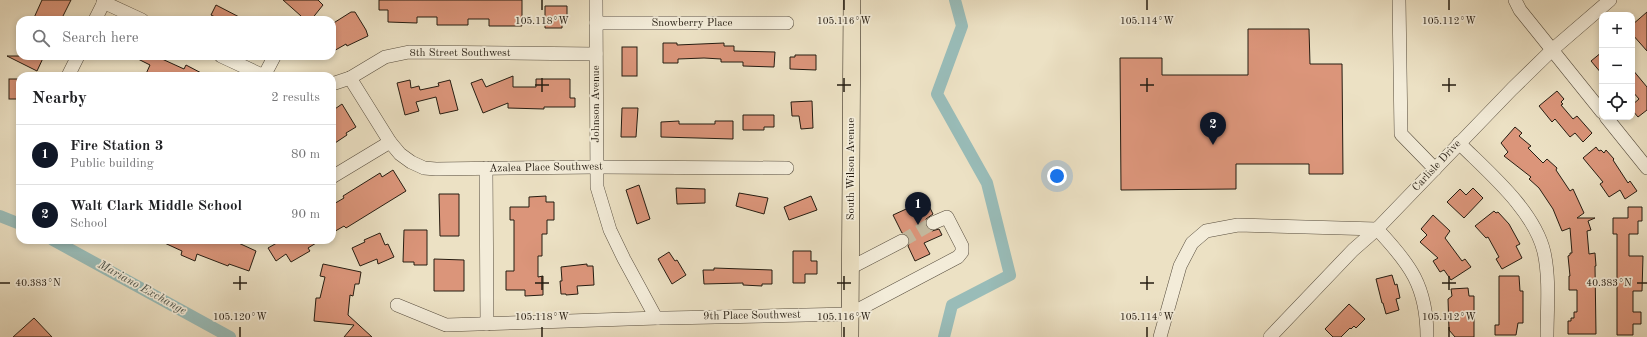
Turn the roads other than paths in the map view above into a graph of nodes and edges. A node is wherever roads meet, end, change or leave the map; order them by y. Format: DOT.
graph roads {
  1 [pos="596,0"];
  2 [pos="852,0"];
  3 [pos="1399,0"];
  4 [pos="1515,0"];
  5 [pos="1610,0"];
  6 [pos="104,1"];
  7 [pos="97,16"];
  8 [pos="134,16"];
  9 [pos="596,23"];
  10 [pos="788,23"];
  11 [pos="1552,50"];
  12 [pos="596,54"];
  13 [pos="76,60"];
  14 [pos="230,60"];
  15 [pos="272,60"];
  16 [pos="70,72"];
  17 [pos="255,72"];
  18 [pos="266,72"];
  19 [pos="350,78"];
  20 [pos="336,83"];
  21 [pos="1599,108"];
  22 [pos="1608,120"];
  23 [pos="390,142"];
  24 [pos="1458,143"];
  25 [pos="596,166"];
  26 [pos="486,168"];
  27 [pos="787,168"];
  28 [pos="1647,168"];
  29 [pos="1435,169"];
  30 [pos="336,175"];
  31 [pos="933,223"];
  32 [pos="1377,229"];
  33 [pos="902,241"];
  34 [pos="850,268"];
  35 [pos="397,304"];
  36 [pos="850,314"];
  37 [pos="657,317"];
  38 [pos="487,324"];
  39 [pos="850,337"];
  40 [pos="1160,337"];
  41 [pos="1270,337"];
  42 [pos="1427,337"];
  43 [pos="1547,337"];
  1 -- 9 [label="street, Johnson Avenue"];
  2 -- 34 [label="main road, South Wilson Avenue"];
  3 -- 29 [label="street"];
  4 -- 11 [label="street"];
  5 -- 11 [label="street, Carlisle Drive"];
  6 -- 7 [label="street"];
  6 -- 8 [label="street"];
  9 -- 10 [label="street, Snowberry Place"];
  9 -- 12 [label="street, Johnson Avenue"];
  11 -- 21 [label="street"];
  11 -- 24 [label="street, Carlisle Drive"];
  12 -- 19 [label="street, 8th Street Southwest"];
  12 -- 25 [label="street, Johnson Avenue"];
  13 -- 16 [label="street"];
  14 -- 17 [label="street"];
  15 -- 18 [label="street"];
  19 -- 20 [label="street, 8th Street Southwest"];
  19 -- 23 [label="street, Azalea Place Southwest"];
  22 -- 28 [label="street"];
  23 -- 26 [label="street, Azalea Place Southwest"];
  23 -- 30 [label="street"];
  24 -- 29 [label="street, Carlisle Drive"];
  24 -- 43 [label="street"];
  25 -- 26 [label="street, Azalea Place Southwest"];
  25 -- 27 [label="street, Azalea Place Southwest"];
  25 -- 37 [label="street, Johnson Avenue"];
  26 -- 38 [label="street"];
  29 -- 32 [label="street, Carlisle Drive"];
  31 -- 36 [label="street"];
  32 -- 40 [label="street"];
  32 -- 41 [label="street, Carlisle Drive"];
  32 -- 42 [label="street"];
  33 -- 34 [label="street"];
  34 -- 36 [label="main road, South Wilson Avenue"];
  35 -- 38 [label="street, 9th Place Southwest"];
  36 -- 37 [label="street, 9th Place Southwest"];
  36 -- 39 [label="main road, South Wilson Avenue"];
  37 -- 38 [label="street, 9th Place Southwest"];
}
